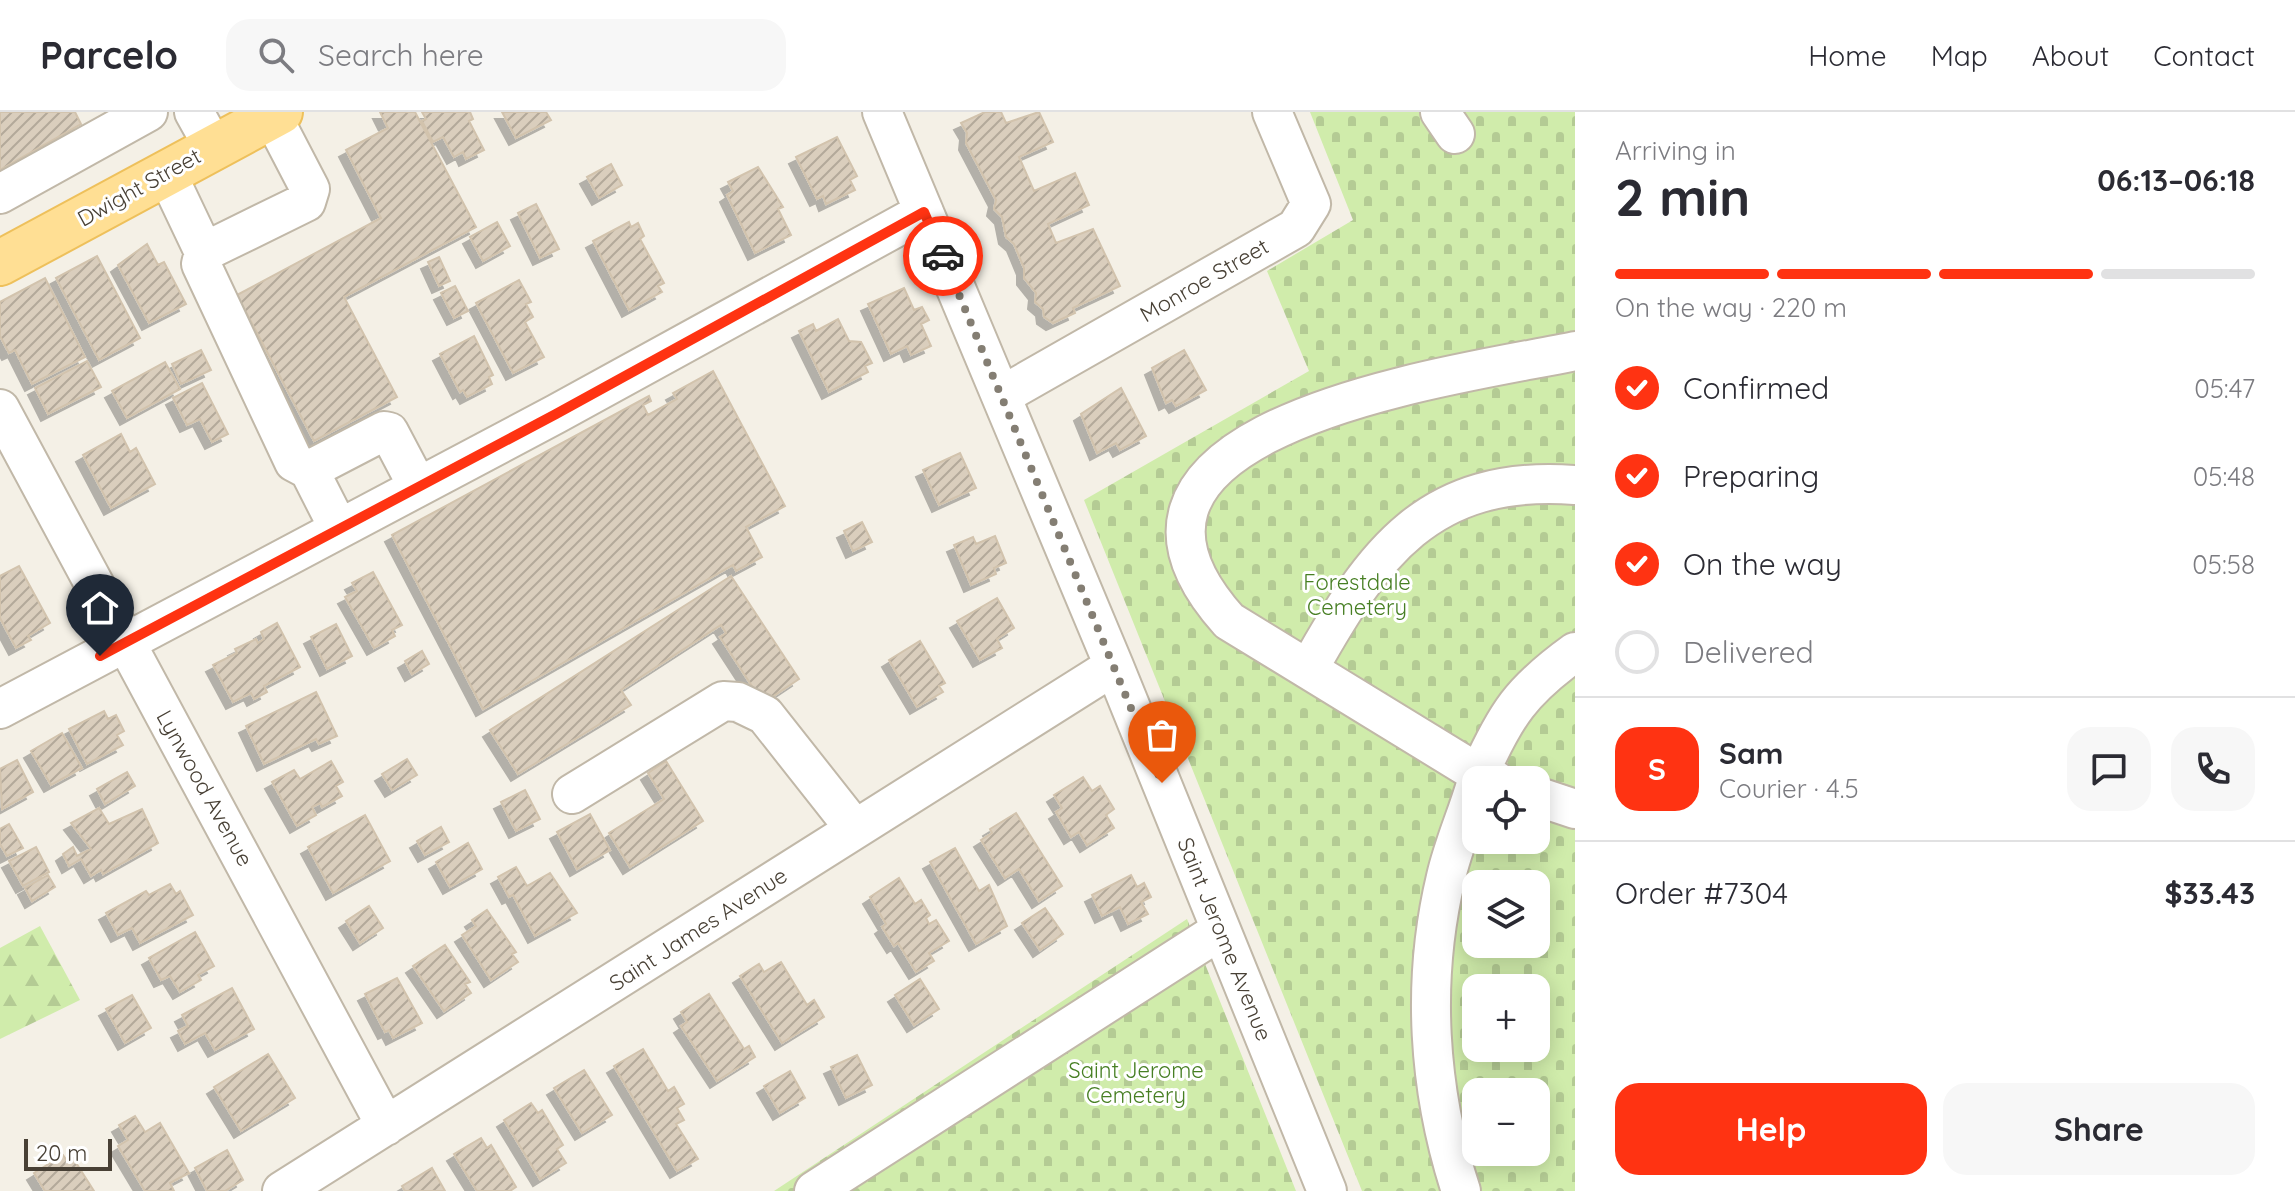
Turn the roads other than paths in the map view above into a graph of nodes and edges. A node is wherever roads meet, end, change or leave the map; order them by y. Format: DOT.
graph roads {
  1 [pos="148,112"];
  2 [pos="882,112"];
  3 [pos="1272,112"];
  4 [pos="276,114"];
  5 [pos="203,129"];
  6 [pos="166,172"];
  7 [pos="0,194"];
  8 [pos="924,212"];
  9 [pos="204,252"];
  10 [pos="4,253"];
  11 [pos="1575,351"];
  12 [pos="1001,396"];
  13 [pos="5,432"];
  14 [pos="309,470"];
  15 [pos="1575,485"];
  16 [pos="418,487"];
  17 [pos="339,529"];
  18 [pos="125,642"];
  19 [pos="1575,652"];
  20 [pos="1114,666"];
  21 [pos="1309,668"];
  22 [pos="0,709"];
  23 [pos="1462,766"];
  24 [pos="1487,766"];
  25 [pos="572,794"];
  26 [pos="1550,801"];
  27 [pos="1575,809"];
  28 [pos="855,829"];
  29 [pos="1462,832"];
  30 [pos="1221,930"];
  31 [pos="386,1126"];
  32 [pos="282,1191"];
  33 [pos="814,1191"];
  34 [pos="1327,1191"];
  35 [pos="1461,1191"];
  1 -- 7 [label="street"];
  2 -- 8 [label="street, Saint Jerome Avenue"];
  3 -- 12 [label="street, Monroe Street"];
  4 -- 5 [label="main road, Dwight Street"];
  4 -- 9 [label="street"];
  5 -- 6 [label="main road, Dwight Street"];
  6 -- 9 [label="street"];
  6 -- 10 [label="main road, Dwight Street"];
  8 -- 12 [label="street, Saint Jerome Avenue"];
  8 -- 16 [label="street"];
  9 -- 14 [label="street"];
  11 -- 21 [label="street"];
  12 -- 20 [label="street, Saint Jerome Avenue"];
  13 -- 18 [label="street, Lynwood Avenue"];
  14 -- 16 [label="street"];
  14 -- 17 [label="street"];
  15 -- 21 [label="street"];
  16 -- 17 [label="street"];
  17 -- 18 [label="street"];
  18 -- 22 [label="street"];
  18 -- 31 [label="street, Lynwood Avenue"];
  19 -- 24 [label="street"];
  20 -- 28 [label="street, Saint James Avenue"];
  20 -- 30 [label="street, Saint Jerome Avenue"];
  21 -- 23 [label="street"];
  25 -- 28 [label="street"];
  26 -- 27 [label="street"];
  28 -- 31 [label="street, Saint James Avenue"];
  29 -- 35 [label="street"];
  30 -- 33 [label="street"];
  30 -- 34 [label="street, Saint Jerome Avenue"];
  31 -- 32 [label="street, Saint James Avenue"];
}
